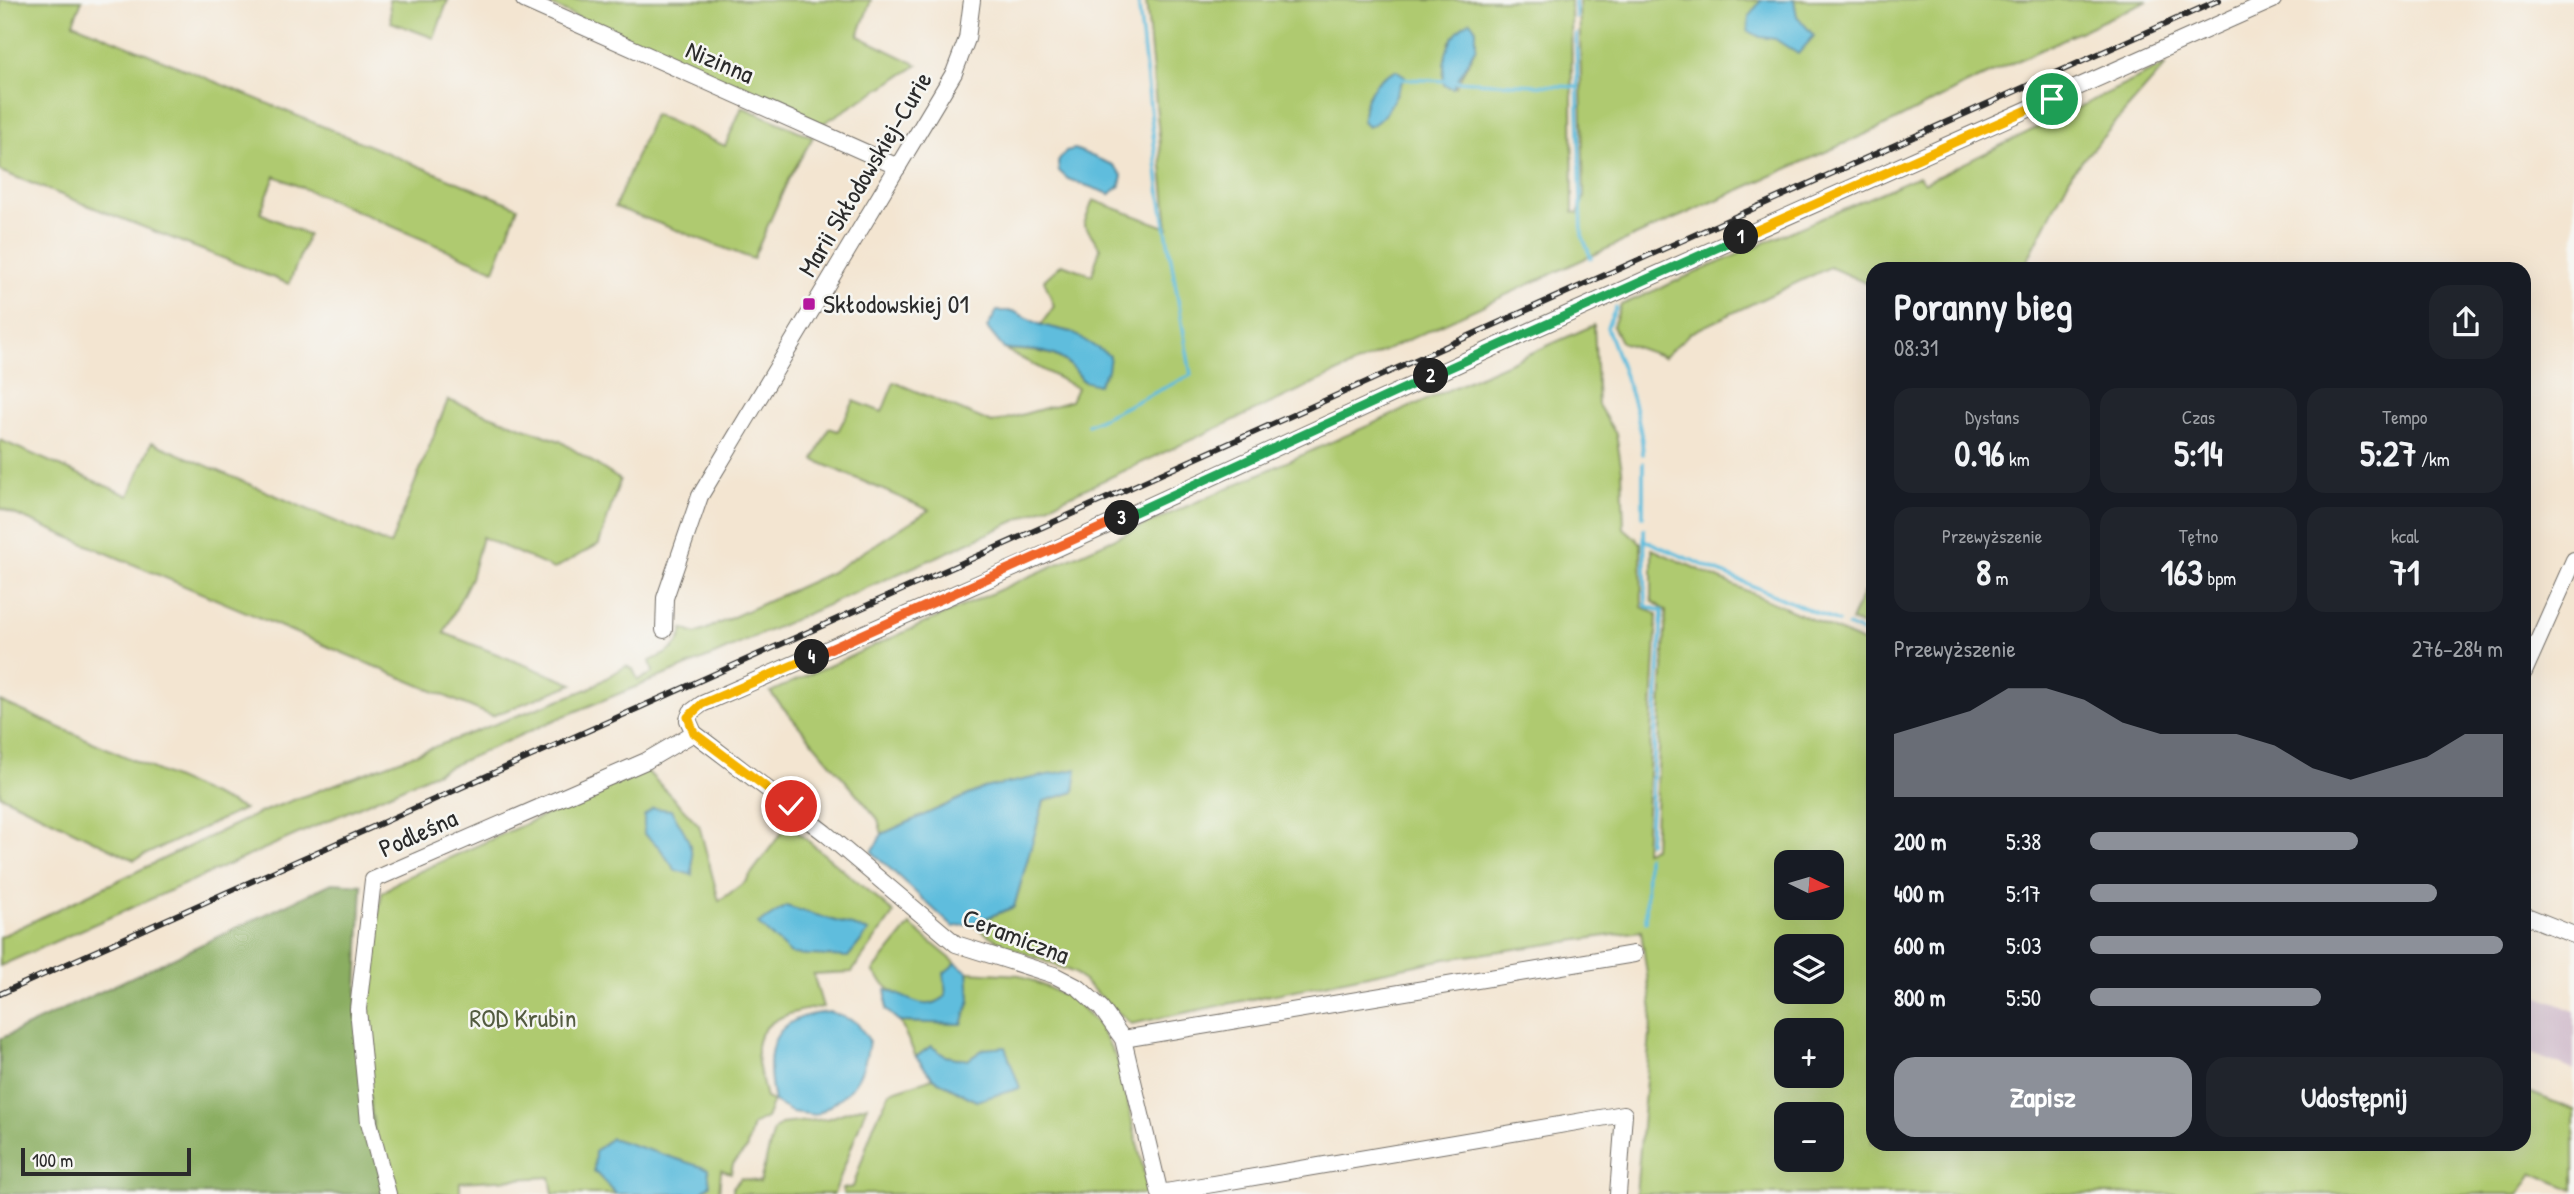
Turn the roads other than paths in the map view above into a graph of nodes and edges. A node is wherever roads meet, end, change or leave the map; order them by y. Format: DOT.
graph roads {
  1 [pos="525,0"];
  2 [pos="972,0"];
  3 [pos="2273,0"];
  4 [pos="898,167"];
  5 [pos="2574,561"];
  6 [pos="664,631"];
  7 [pos="2531,656"];
  8 [pos="694,733"];
  9 [pos="2531,918"];
  10 [pos="2574,935"];
  11 [pos="1634,954"];
  12 [pos="1123,1039"];
  13 [pos="1160,1193"];
  14 [pos="388,1194"];
  15 [pos="1618,1194"];
  1 -- 4 [label="street, Nizinna"];
  2 -- 4 [label="street, Marii Skłodowskiej-Curie"];
  3 -- 8 [label="street"];
  4 -- 6 [label="street, Marii Skłodowskiej-Curie"];
  5 -- 7 [label="street"];
  8 -- 12 [label="street, Ceramiczna"];
  8 -- 14 [label="street, Podleśna"];
  9 -- 10 [label="street"];
  11 -- 12 [label="street"];
  12 -- 13 [label="street, Ceramiczna"];
  13 -- 15 [label="street"];
}
